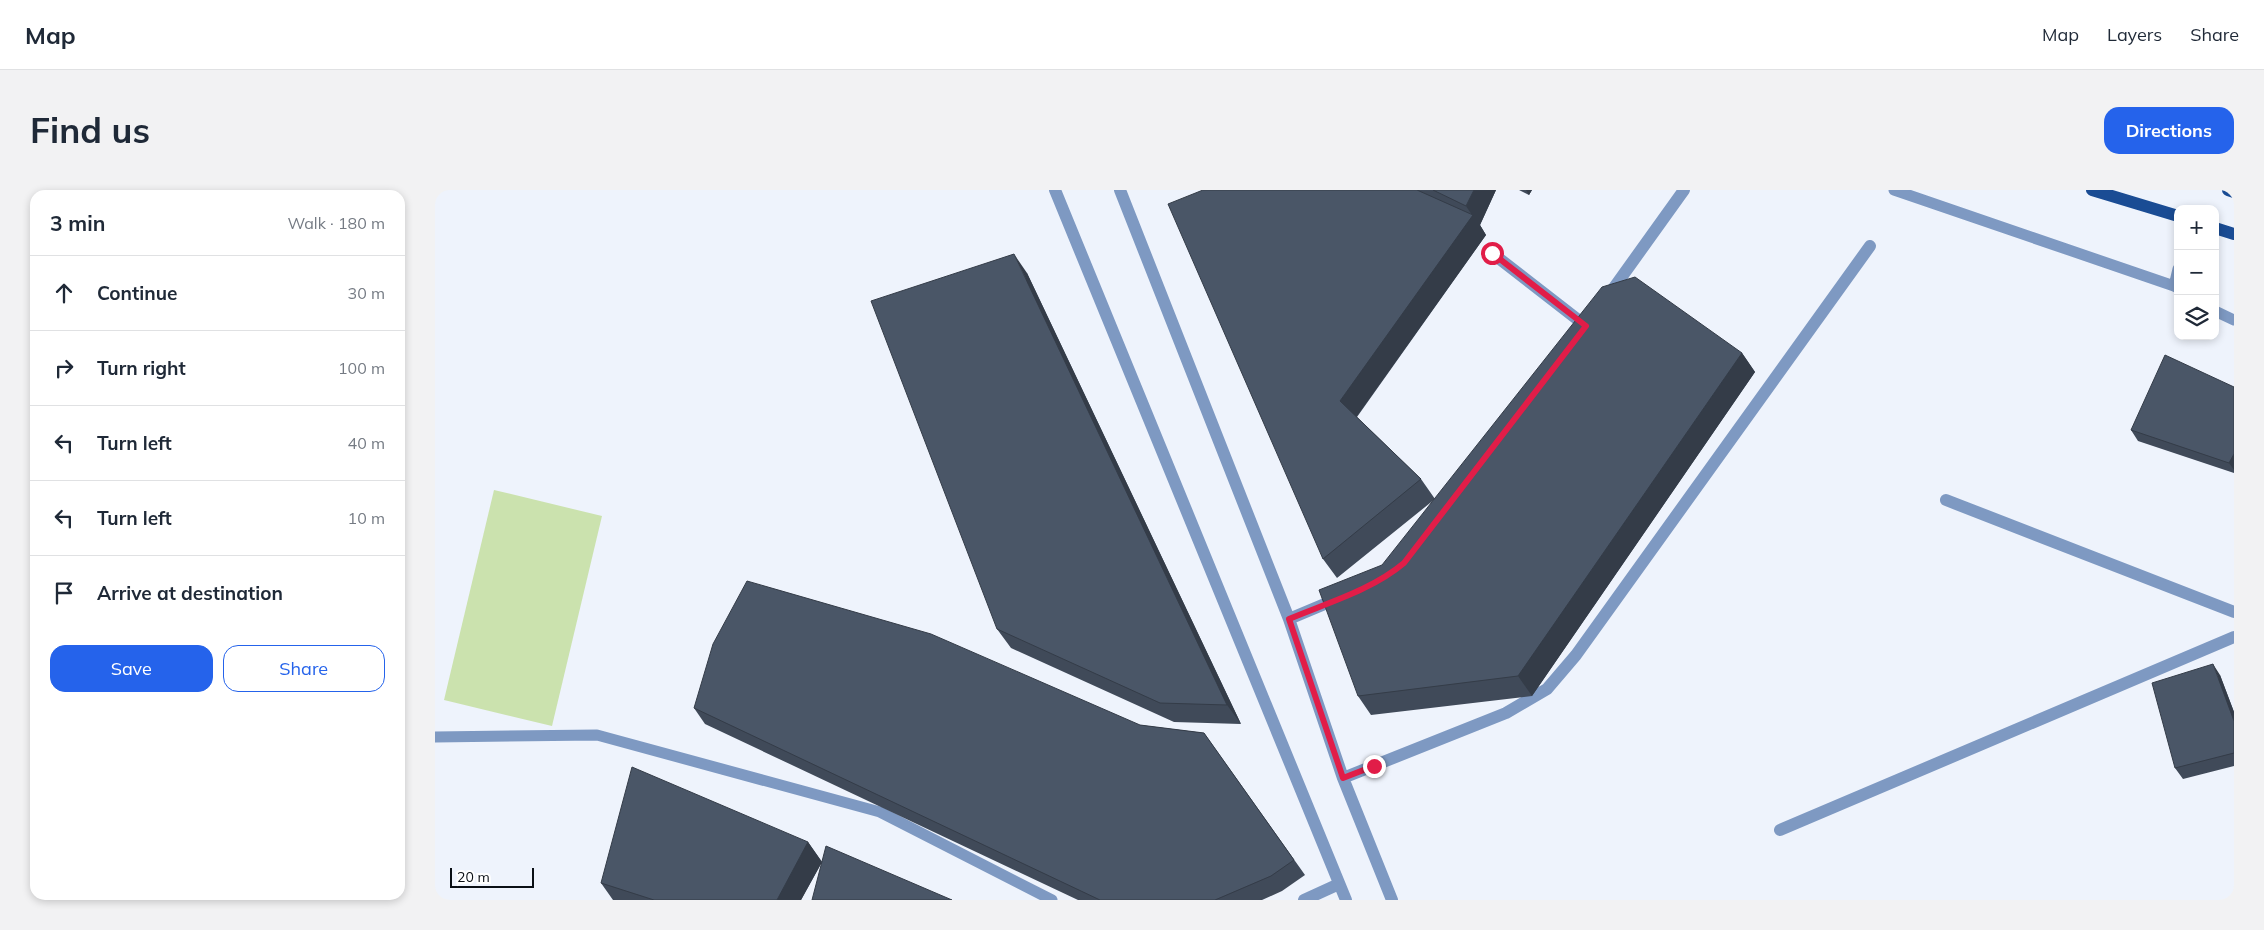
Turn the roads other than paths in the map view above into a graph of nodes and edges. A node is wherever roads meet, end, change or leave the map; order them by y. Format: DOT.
graph roads {
  1 [pos="1055,190"];
  2 [pos="1120,190"];
  3 [pos="1683,190"];
  4 [pos="1894,190"];
  5 [pos="2092,190"];
  6 [pos="2229,190"];
  7 [pos="2234,192"];
  8 [pos="2174,215"];
  9 [pos="2219,229"];
  10 [pos="2234,234"];
  11 [pos="1870,246"];
  12 [pos="1492,253"];
  13 [pos="2174,286"];
  14 [pos="1603,302"];
  15 [pos="2219,313"];
  16 [pos="2234,320"];
  17 [pos="1586,326"];
  18 [pos="1946,500"];
  19 [pos="1351,593"];
  20 [pos="2234,612"];
  21 [pos="1289,619"];
  22 [pos="2234,637"];
  23 [pos="435,737"];
  24 [pos="1343,778"];
  25 [pos="1780,830"];
  26 [pos="1339,884"];
  27 [pos="1052,900"];
  28 [pos="1304,900"];
  29 [pos="1346,900"];
  30 [pos="1391,900"];
  1 -- 26 [label="street"];
  2 -- 21 [label="street"];
  3 -- 14 [label="street"];
  4 -- 13 [label="lane"];
  5 -- 8 [label="main road"];
  6 -- 7 [label="main road"];
  9 -- 10 [label="main road"];
  11 -- 24 [label="street"];
  12 -- 17 [label="street"];
  15 -- 16 [label="lane"];
  18 -- 20 [label="street"];
  19 -- 21 [label="street"];
  21 -- 24 [label="street"];
  22 -- 25 [label="street"];
  23 -- 27 [label="lane"];
  24 -- 30 [label="street"];
  26 -- 28 [label="street"];
  26 -- 29 [label="street"];
}
